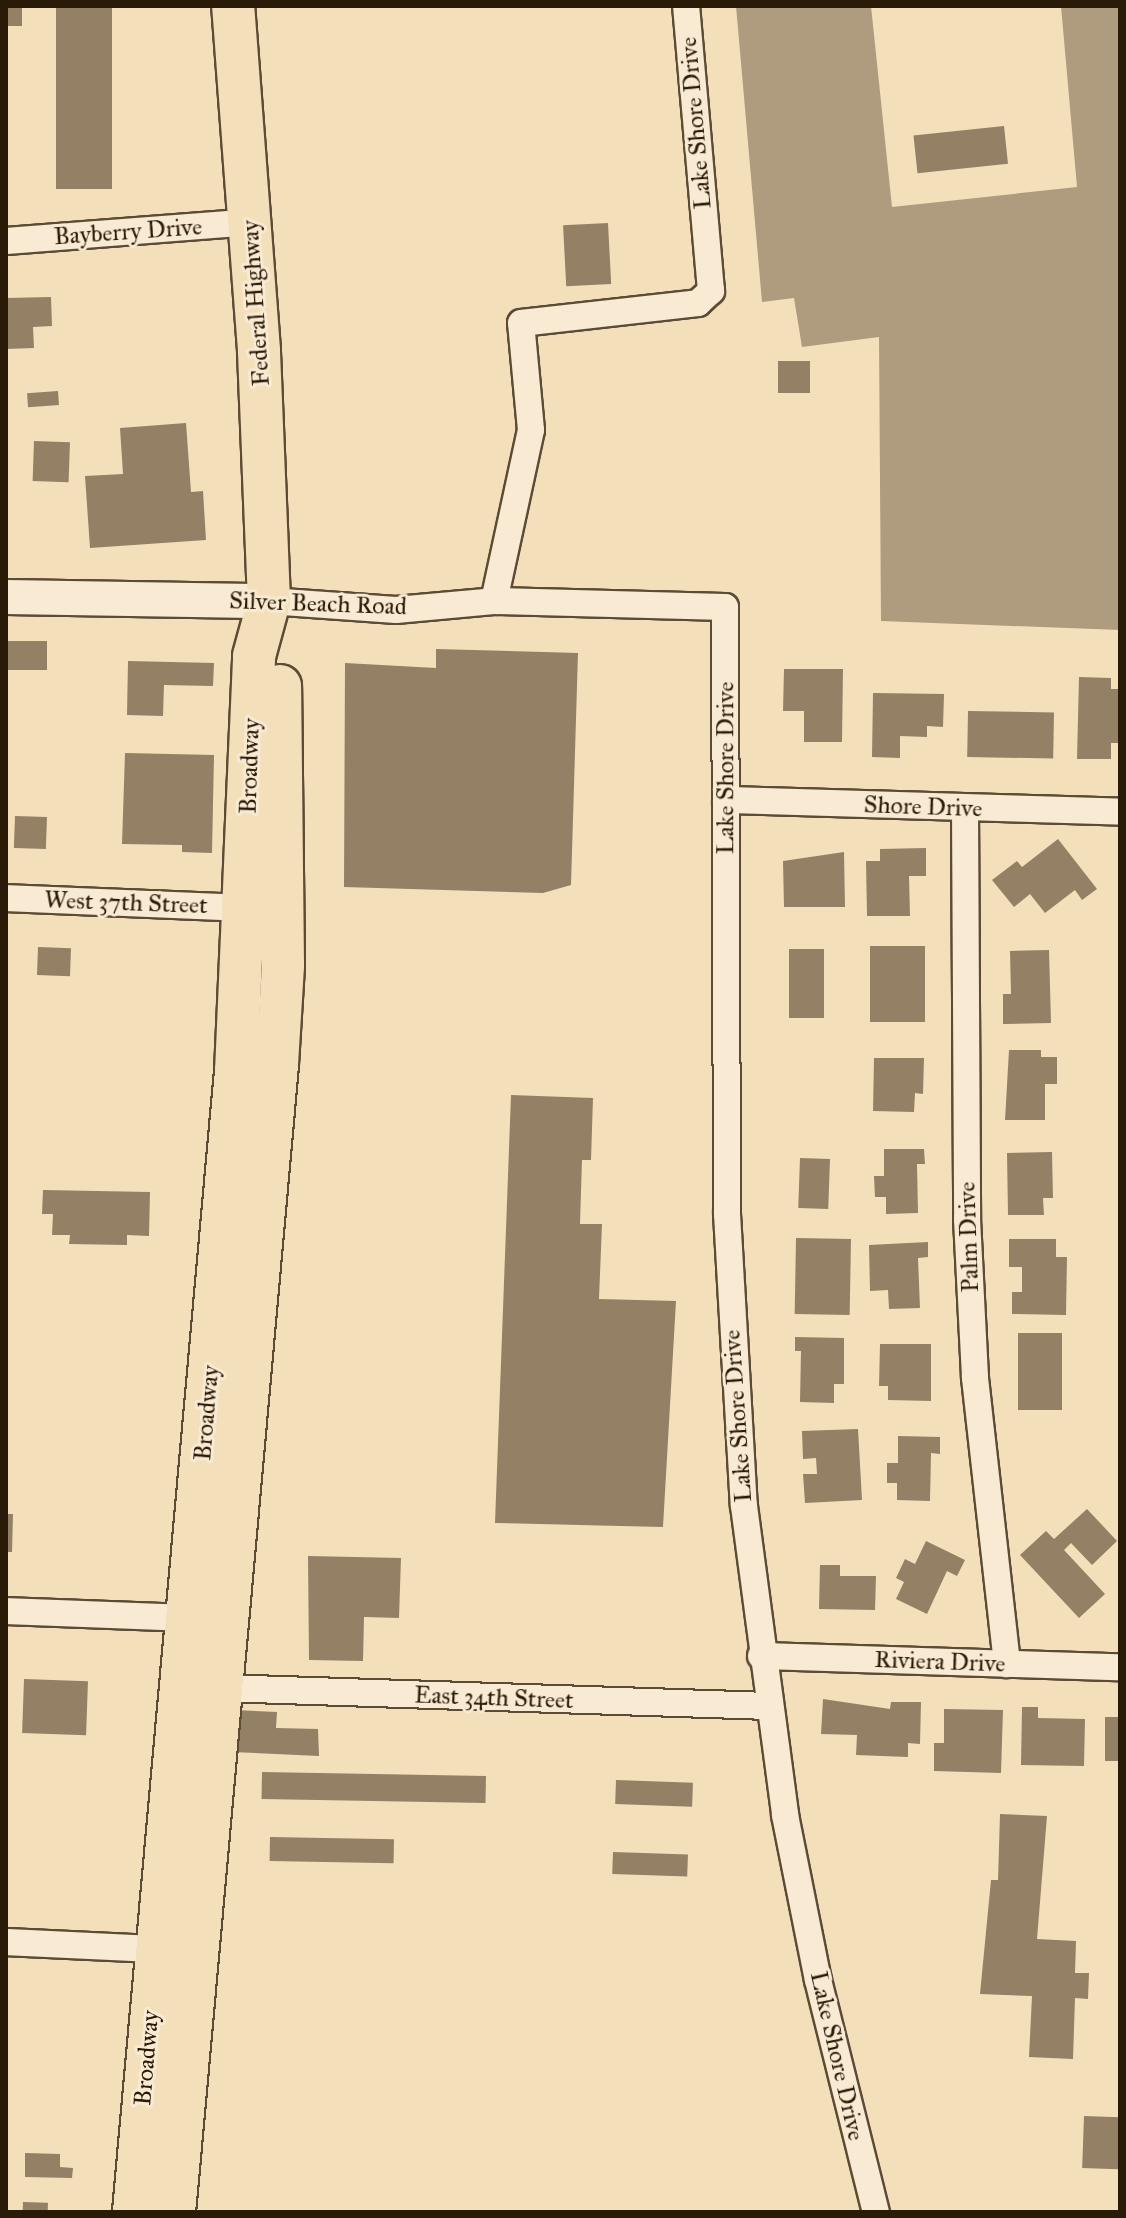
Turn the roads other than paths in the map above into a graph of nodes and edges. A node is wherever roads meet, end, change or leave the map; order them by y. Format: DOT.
graph roads {
  1 [pos="233,6"];
  2 [pos="686,6"];
  3 [pos="251,222"];
  4 [pos="6,241"];
  5 [pos="6,597"];
  6 [pos="494,601"];
  7 [pos="269,607"];
  8 [pos="725,607"];
  9 [pos="726,800"];
  10 [pos="965,808"];
  11 [pos="1120,812"];
  12 [pos="6,898"];
  13 [pos="245,908"];
  14 [pos="236,1072"];
  15 [pos="257,1302"];
  16 [pos="6,1611"];
  17 [pos="189,1618"];
  18 [pos="761,1656"];
  19 [pos="1007,1664"];
  20 [pos="1120,1667"];
  21 [pos="221,1688"];
  22 [pos="768,1706"];
  23 [pos="6,1942"];
  24 [pos="157,1949"];
  25 [pos="134,2212"];
  26 [pos="174,2212"];
  27 [pos="876,2212"];
  1 -- 3 [label="main road, Federal Highway"];
  2 -- 6 [label="street, Lake Shore Drive"];
  3 -- 4 [label="street, Bayberry Drive"];
  3 -- 7 [label="main road, Federal Highway"];
  5 -- 7 [label="street, Silver Beach Road"];
  6 -- 7 [label="street, Silver Beach Road"];
  6 -- 8 [label="street, Silver Beach Road"];
  7 -- 13 [label="main road, Broadway"];
  7 -- 15 [label="main road, Broadway"];
  8 -- 9 [label="street, Lake Shore Drive"];
  9 -- 10 [label="street, Shore Drive"];
  9 -- 18 [label="street, Lake Shore Drive"];
  10 -- 11 [label="street, Shore Drive"];
  10 -- 19 [label="street, Palm Drive"];
  12 -- 13 [label="street, West 37th Street"];
  13 -- 14 [label="main road, Broadway"];
  14 -- 15 [label="main road"];
  14 -- 17 [label="main road, Broadway"];
  15 -- 21 [label="main road, Broadway"];
  16 -- 17 [label="street"];
  17 -- 21 [label="main road"];
  17 -- 24 [label="main road, Broadway"];
  18 -- 19 [label="street, Riviera Drive"];
  18 -- 22 [label="street, Lake Shore Drive"];
  19 -- 20 [label="street, Riviera Drive"];
  21 -- 22 [label="street, East 34th Street"];
  21 -- 26 [label="main road, Broadway"];
  22 -- 27 [label="street, Lake Shore Drive"];
  23 -- 24 [label="street"];
  24 -- 25 [label="main road, Broadway"];
}
